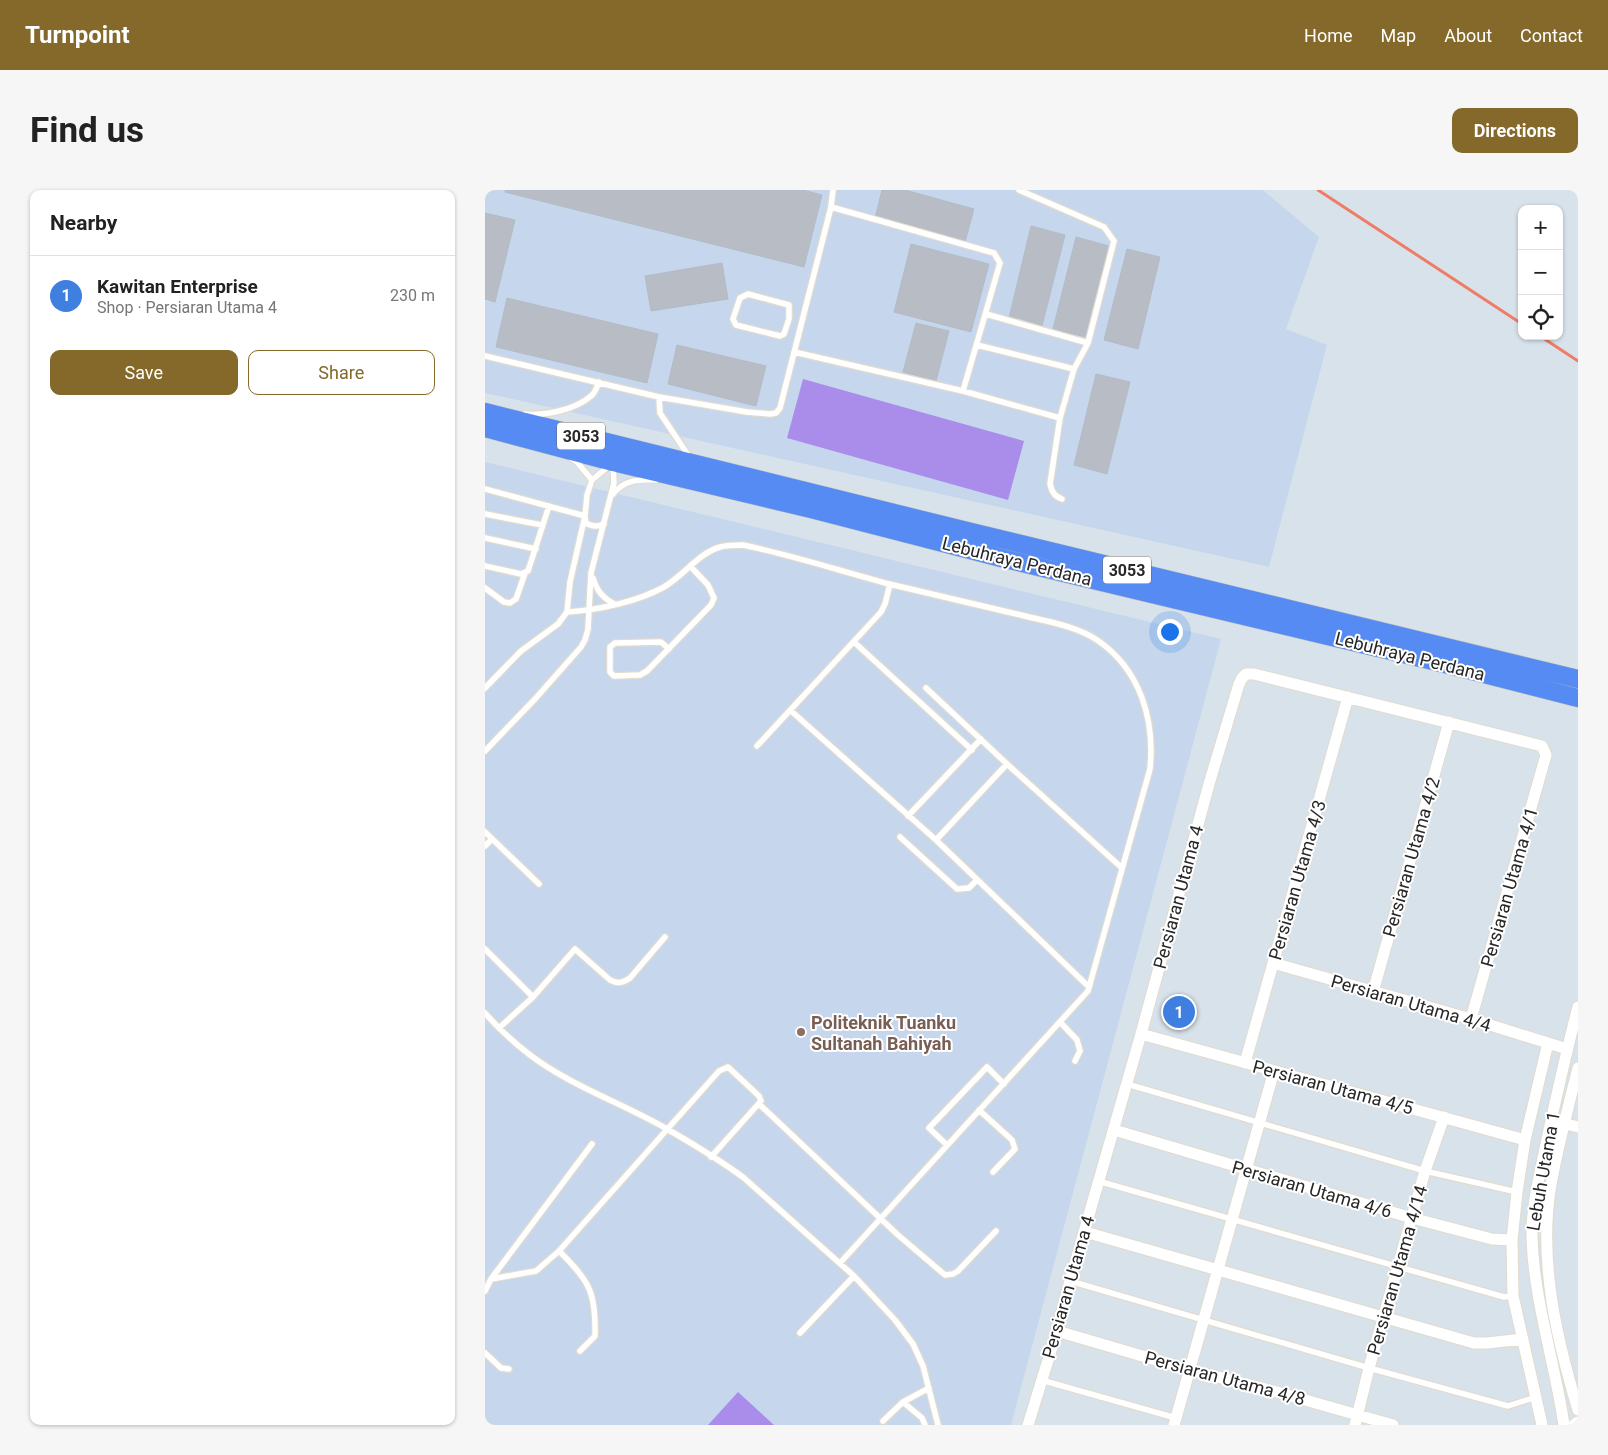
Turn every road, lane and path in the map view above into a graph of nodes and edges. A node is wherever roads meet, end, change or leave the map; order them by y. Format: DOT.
graph roads {
  1 [pos="833,190"];
  2 [pos="1019,190"];
  3 [pos="831,207"];
  4 [pos="986,314"];
  5 [pos="789,319"];
  6 [pos="802,321"];
  7 [pos="1088,343"];
  8 [pos="977,345"];
  9 [pos="795,352"];
  10 [pos="485,356"];
  11 [pos="1074,369"];
  12 [pos="599,382"];
  13 [pos="963,390"];
  14 [pos="659,397"];
  15 [pos="485,412"];
  16 [pos="1060,418"];
  17 [pos="485,428"];
  18 [pos="549,445"];
  19 [pos="613,462"];
  20 [pos="685,462"];
  21 [pos="592,480"];
  22 [pos="686,480"];
  23 [pos="485,489"];
  24 [pos="611,496"];
  25 [pos="1062,499"];
  26 [pos="549,506"];
  27 [pos="485,514"];
  28 [pos="585,516"];
  29 [pos="542,524"];
  30 [pos="604,524"];
  31 [pos="485,538"];
  32 [pos="536,549"];
  33 [pos="485,566"];
  34 [pos="691,567"];
  35 [pos="591,573"];
  36 [pos="525,574"];
  37 [pos="889,584"];
  38 [pos="485,588"];
  39 [pos="614,604"];
  40 [pos="589,610"];
  41 [pos="567,612"];
  42 [pos="854,642"];
  43 [pos="669,649"];
  44 [pos="1578,679"];
  45 [pos="485,688"];
  46 [pos="927,688"];
  47 [pos="1348,697"];
  48 [pos="1575,698"];
  49 [pos="790,710"];
  50 [pos="1449,722"];
  51 [pos="981,740"];
  52 [pos="757,746"];
  53 [pos="972,750"];
  54 [pos="485,751"];
  55 [pos="1547,755"];
  56 [pos="1007,764"];
  57 [pos="908,816"];
  58 [pos="485,832"];
  59 [pos="900,837"];
  60 [pos="492,839"];
  61 [pos="936,840"];
  62 [pos="485,846"];
  63 [pos="1122,868"];
  64 [pos="977,880"];
  65 [pos="539,884"];
  66 [pos="665,936"];
  67 [pos="485,949"];
  68 [pos="1273,964"];
  69 [pos="1089,987"];
  70 [pos="1373,992"];
  71 [pos="533,997"];
  72 [pos="1578,1007"];
  73 [pos="485,1014"];
  74 [pos="1471,1019"];
  75 [pos="1060,1022"];
  76 [pos="499,1028"];
  77 [pos="1141,1034"];
  78 [pos="1548,1043"];
  79 [pos="1567,1049"];
  80 [pos="1075,1061"];
  81 [pos="1245,1063"];
  82 [pos="1578,1068"];
  83 [pos="1274,1071"];
  84 [pos="1005,1084"];
  85 [pos="1127,1084"];
  86 [pos="759,1104"];
  87 [pos="979,1110"];
  88 [pos="1444,1117"];
  89 [pos="1551,1121"];
  90 [pos="1260,1122"];
  91 [pos="1565,1124"];
  92 [pos="1578,1127"];
  93 [pos="667,1129"];
  94 [pos="1114,1130"];
  95 [pos="1525,1140"];
  96 [pos="592,1144"];
  97 [pos="947,1145"];
  98 [pos="711,1157"];
  99 [pos="1246,1170"];
  100 [pos="1425,1171"];
  101 [pos="993,1172"];
  102 [pos="1099,1181"];
  103 [pos="1517,1192"];
  104 [pos="880,1218"];
  105 [pos="1412,1218"];
  106 [pos="1233,1219"];
  107 [pos="996,1231"];
  108 [pos="1085,1232"];
  109 [pos="1512,1240"];
  110 [pos="559,1251"];
  111 [pos="839,1262"];
  112 [pos="1398,1266"];
  113 [pos="1219,1269"];
  114 [pos="854,1276"];
  115 [pos="491,1279"];
  116 [pos="1070,1281"];
  117 [pos="485,1291"];
  118 [pos="1513,1296"];
  119 [pos="1384,1316"];
  120 [pos="1204,1321"];
  121 [pos="1057,1330"];
  122 [pos="800,1332"];
  123 [pos="1523,1339"];
  124 [pos="580,1351"];
  125 [pos="485,1352"];
  126 [pos="1369,1368"];
  127 [pos="509,1369"];
  128 [pos="1190,1370"];
  129 [pos="1041,1380"];
  130 [pos="929,1388"];
  131 [pos="1536,1397"];
  132 [pos="903,1402"];
  133 [pos="1578,1410"];
  134 [pos="1356,1420"];
  135 [pos="883,1421"];
  136 [pos="1175,1421"];
  137 [pos="1578,1422"];
  138 [pos="925,1425"];
  139 [pos="938,1425"];
  140 [pos="1028,1425"];
  141 [pos="1393,1425"];
  142 [pos="1542,1425"];
  143 [pos="1564,1425"];
  144 [pos="1574,1425"];
  1 -- 3 [label="lane"];
  2 -- 7 [label="lane"];
  3 -- 4 [label="lane"];
  3 -- 6 [label="lane"];
  4 -- 7 [label="lane"];
  4 -- 8 [label="lane"];
  5 -- 5 [label="lane"];
  5 -- 6 [label="lane"];
  6 -- 9 [label="lane"];
  7 -- 11 [label="lane"];
  8 -- 11 [label="lane"];
  8 -- 13 [label="lane"];
  9 -- 13 [label="lane"];
  9 -- 14 [label="lane"];
  10 -- 12 [label="lane"];
  11 -- 16 [label="lane"];
  12 -- 14 [label="lane"];
  12 -- 15 [label="lane"];
  13 -- 16 [label="lane"];
  14 -- 20 [label="lane"];
  15 -- 19 [label="main road"];
  15 -- 20 [label="main road, Lebuhraya Perdana / 3053"];
  16 -- 25 [label="lane"];
  17 -- 18 [label="main road, Lebuhraya Perdana / 3053"];
  18 -- 19 [label="main road, Lebuhraya Perdana / 3053"];
  18 -- 21 [label="lane"];
  19 -- 20 [label="main road"];
  19 -- 21 [label="lane"];
  19 -- 22 [label="main road, Lebuhraya Perdana / 3053"];
  19 -- 24 [label="lane"];
  20 -- 44 [label="main road, Lebuhraya Perdana / 3053"];
  21 -- 28 [label="lane"];
  22 -- 24 [label="lane"];
  22 -- 48 [label="main road, Lebuhraya Perdana / 3053"];
  23 -- 26 [label="lane"];
  24 -- 30 [label="lane"];
  26 -- 28 [label="lane"];
  26 -- 29 [label="lane"];
  27 -- 29 [label="lane"];
  28 -- 30 [label="lane"];
  28 -- 41 [label="lane"];
  29 -- 32 [label="lane"];
  30 -- 35 [label="lane"];
  31 -- 32 [label="lane"];
  32 -- 36 [label="lane"];
  33 -- 36 [label="lane"];
  34 -- 37 [label="lane"];
  34 -- 39 [label="lane"];
  34 -- 43 [label="lane"];
  35 -- 39 [label="lane"];
  35 -- 40 [label="lane"];
  36 -- 38 [label="lane"];
  37 -- 42 [label="lane"];
  37 -- 63 [label="lane"];
  39 -- 40 [label="lane"];
  40 -- 41 [label="lane"];
  40 -- 54 [label="lane"];
  41 -- 45 [label="lane"];
  42 -- 49 [label="lane"];
  42 -- 53 [label="lane"];
  43 -- 43 [label="lane"];
  46 -- 51 [label="lane"];
  47 -- 50 [label="street, Persiaran Utama 4"];
  47 -- 68 [label="street, Persiaran Utama 4/3"];
  47 -- 77 [label="street, Persiaran Utama 4"];
  49 -- 52 [label="lane"];
  49 -- 57 [label="lane"];
  50 -- 55 [label="street, Persiaran Utama 4"];
  50 -- 70 [label="street, Persiaran Utama 4/2"];
  51 -- 53 [label="lane"];
  51 -- 56 [label="lane"];
  53 -- 57 [label="lane"];
  55 -- 74 [label="street, Persiaran Utama 4/1"];
  56 -- 61 [label="lane"];
  56 -- 63 [label="lane"];
  57 -- 61 [label="lane"];
  58 -- 60 [label="lane"];
  59 -- 64 [label="lane"];
  60 -- 62 [label="lane"];
  60 -- 65 [label="lane"];
  61 -- 64 [label="lane"];
  63 -- 69 [label="lane"];
  64 -- 69 [label="lane"];
  66 -- 71 [label="lane"];
  67 -- 71 [label="lane"];
  68 -- 70 [label="street, Persiaran Utama 4/4"];
  68 -- 81 [label="street, Persiaran Utama 4/3"];
  69 -- 75 [label="lane"];
  70 -- 74 [label="street, Persiaran Utama 4/4"];
  71 -- 76 [label="lane"];
  72 -- 79 [label="street, Lebuh Utama 1"];
  73 -- 76 [label="lane"];
  74 -- 78 [label="street, Persiaran Utama 4/4"];
  75 -- 80 [label="lane"];
  75 -- 84 [label="lane"];
  76 -- 93 [label="lane"];
  77 -- 81 [label="street, Persiaran Utama 4/5"];
  77 -- 85 [label="street, Persiaran Utama 4"];
  78 -- 79 [label="street, Persiaran Utama 4/4"];
  78 -- 95 [label="street"];
  79 -- 89 [label="street, Lebuh Utama 1"];
  81 -- 83 [label="street, Persiaran Utama 4/5"];
  82 -- 91 [label="street, Lebuh Utama 1"];
  83 -- 88 [label="street, Persiaran Utama 4/5"];
  83 -- 90 [label="street"];
  84 -- 87 [label="lane"];
  84 -- 97 [label="lane"];
  85 -- 90 [label="lane"];
  85 -- 94 [label="street, Persiaran Utama 4"];
  86 -- 93 [label="lane"];
  86 -- 98 [label="lane"];
  86 -- 104 [label="lane"];
  87 -- 97 [label="lane"];
  87 -- 101 [label="lane"];
  88 -- 95 [label="street, Persiaran Utama 4/5"];
  88 -- 100 [label="street, Persiaran Utama 4/14"];
  89 -- 91 [label="street"];
  89 -- 143 [label="street, Lebuh Utama 1"];
  90 -- 99 [label="street"];
  90 -- 100 [label="lane"];
  91 -- 92 [label="street"];
  91 -- 133 [label="street, Lebuh Utama 1"];
  93 -- 98 [label="lane"];
  93 -- 110 [label="lane"];
  94 -- 99 [label="street, Persiaran Utama 4/6"];
  94 -- 102 [label="street, Persiaran Utama 4"];
  95 -- 103 [label="street"];
  96 -- 115 [label="lane"];
  97 -- 104 [label="lane"];
  98 -- 111 [label="lane"];
  99 -- 105 [label="street, Persiaran Utama 4/6"];
  99 -- 106 [label="street"];
  100 -- 103 [label="lane"];
  100 -- 105 [label="street, Persiaran Utama 4/14"];
  102 -- 106 [label="lane"];
  102 -- 108 [label="street, Persiaran Utama 4"];
  103 -- 109 [label="street"];
  104 -- 107 [label="lane"];
  104 -- 111 [label="lane"];
  105 -- 109 [label="street, Persiaran Utama 4/6"];
  105 -- 112 [label="street, Persiaran Utama 4/14"];
  106 -- 112 [label="lane"];
  106 -- 113 [label="street"];
  108 -- 113 [label="street"];
  108 -- 116 [label="street, Persiaran Utama 4"];
  109 -- 118 [label="street"];
  110 -- 115 [label="lane"];
  110 -- 124 [label="lane"];
  111 -- 114 [label="lane"];
  112 -- 118 [label="lane"];
  112 -- 119 [label="street, Persiaran Utama 4/14"];
  113 -- 119 [label="street"];
  113 -- 120 [label="street"];
  114 -- 122 [label="lane"];
  114 -- 130 [label="lane"];
  115 -- 117 [label="lane"];
  116 -- 120 [label="lane"];
  116 -- 121 [label="street, Persiaran Utama 4"];
  118 -- 123 [label="street"];
  119 -- 123 [label="street"];
  119 -- 126 [label="street, Persiaran Utama 4/14"];
  120 -- 126 [label="lane"];
  120 -- 128 [label="street"];
  121 -- 128 [label="street, Persiaran Utama 4/8"];
  121 -- 129 [label="street, Persiaran Utama 4"];
  123 -- 131 [label="street"];
  125 -- 127 [label="lane"];
  126 -- 131 [label="lane"];
  126 -- 134 [label="street, Persiaran Utama 4/14"];
  128 -- 134 [label="street, Persiaran Utama 4/8"];
  128 -- 136 [label="street"];
  129 -- 136 [label="lane"];
  129 -- 140 [label="street, Persiaran Utama 4"];
  130 -- 132 [label="lane"];
  130 -- 139 [label="lane"];
  131 -- 142 [label="street"];
  132 -- 135 [label="lane"];
  132 -- 138 [label="lane"];
  134 -- 141 [label="street, Persiaran Utama 4/8"];
  137 -- 144 [label="street"];
}
